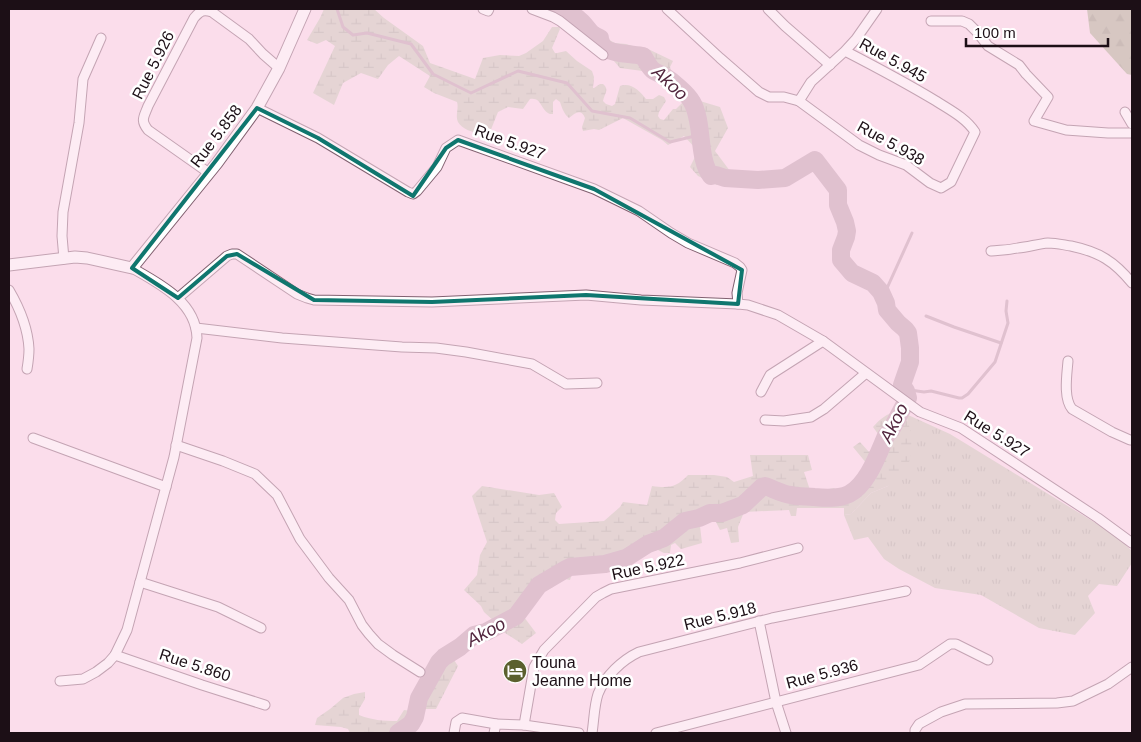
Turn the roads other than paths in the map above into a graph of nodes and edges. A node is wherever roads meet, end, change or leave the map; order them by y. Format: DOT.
graph roads {
  1 [pos="306,9"];
  2 [pos="532,9"];
  3 [pos="667,9"];
  4 [pos="768,9"];
  5 [pos="878,9"];
  6 [pos="931,21"];
  7 [pos="101,38"];
  8 [pos="845,51"];
  9 [pos="603,54"];
  10 [pos="830,65"];
  11 [pos="279,68"];
  12 [pos="799,101"];
  13 [pos="257,108"];
  14 [pos="1124,112"];
  15 [pos="970,124"];
  16 [pos="1132,124"];
  17 [pos="1132,133"];
  18 [pos="209,173"];
  19 [pos="991,251"];
  20 [pos="64,259"];
  21 [pos="9,265"];
  22 [pos="132,268"];
  23 [pos="1132,283"];
  24 [pos="9,290"];
  25 [pos="178,298"];
  26 [pos="738,304"];
  27 [pos="196,328"];
  28 [pos="823,341"];
  29 [pos="1068,361"];
  30 [pos="28,369"];
  31 [pos="866,373"];
  32 [pos="596,383"];
  33 [pos="761,392"];
  34 [pos="766,420"];
  35 [pos="33,438"];
  36 [pos="1132,440"];
  37 [pos="176,445"];
  38 [pos="166,487"];
  39 [pos="1132,543"];
  40 [pos="798,548"];
  41 [pos="140,582"];
  42 [pos="906,591"];
  43 [pos="759,621"];
  44 [pos="261,628"];
  45 [pos="115,655"];
  46 [pos="988,660"];
  47 [pos="1132,666"];
  48 [pos="420,672"];
  49 [pos="60,682"];
  50 [pos="776,702"];
  51 [pos="265,705"];
  52 [pos="524,725"];
  53 [pos="495,729"];
  54 [pos="666,732"];
  55 [pos="454,733"];
  56 [pos="579,733"];
  57 [pos="592,733"];
  58 [pos="656,733"];
  59 [pos="786,733"];
  60 [pos="915,733"];
  1 -- 11 [label="street, Rue 5.858"];
  2 -- 9 [label="street"];
  3 -- 12 [label="street"];
  4 -- 10 [label="street"];
  5 -- 8 [label="street, Rue 5.945"];
  6 -- 17 [label="street"];
  7 -- 20 [label="street"];
  8 -- 10 [label="street"];
  8 -- 15 [label="street, Rue 5.945"];
  10 -- 12 [label="street"];
  11 -- 13 [label="street, Rue 5.858"];
  11 -- 18 [label="street, Rue 5.926"];
  12 -- 15 [label="street, Rue 5.938"];
  13 -- 18 [label="street, Rue 5.858"];
  13 -- 26 [label="street, Rue 5.927"];
  14 -- 16 [label="street"];
  18 -- 22 [label="street, Rue 5.858"];
  19 -- 23 [label="street"];
  20 -- 21 [label="street"];
  20 -- 22 [label="street"];
  22 -- 25 [label="street"];
  24 -- 30 [label="street"];
  25 -- 26 [label="street, Rue 5.927"];
  25 -- 27 [label="street"];
  26 -- 28 [label="street, Rue 5.927"];
  27 -- 32 [label="street"];
  27 -- 37 [label="street"];
  28 -- 31 [label="street, Rue 5.927"];
  28 -- 33 [label="street"];
  29 -- 36 [label="street"];
  31 -- 34 [label="street"];
  31 -- 39 [label="street, Rue 5.927"];
  35 -- 38 [label="street"];
  37 -- 38 [label="street"];
  37 -- 48 [label="street"];
  38 -- 41 [label="street"];
  40 -- 52 [label="street, Rue 5.922"];
  41 -- 44 [label="street"];
  41 -- 45 [label="street"];
  42 -- 43 [label="street, Rue 5.918"];
  43 -- 50 [label="street"];
  43 -- 57 [label="street, Rue 5.918"];
  45 -- 49 [label="street"];
  45 -- 51 [label="street, Rue 5.860"];
  46 -- 50 [label="street, Rue 5.936"];
  47 -- 60 [label="street"];
  50 -- 54 [label="street, Rue 5.936"];
  50 -- 59 [label="street"];
  52 -- 53 [label="street"];
  52 -- 56 [label="street"];
  53 -- 55 [label="street"];
  54 -- 58 [label="street, Rue 5.936"];
}
